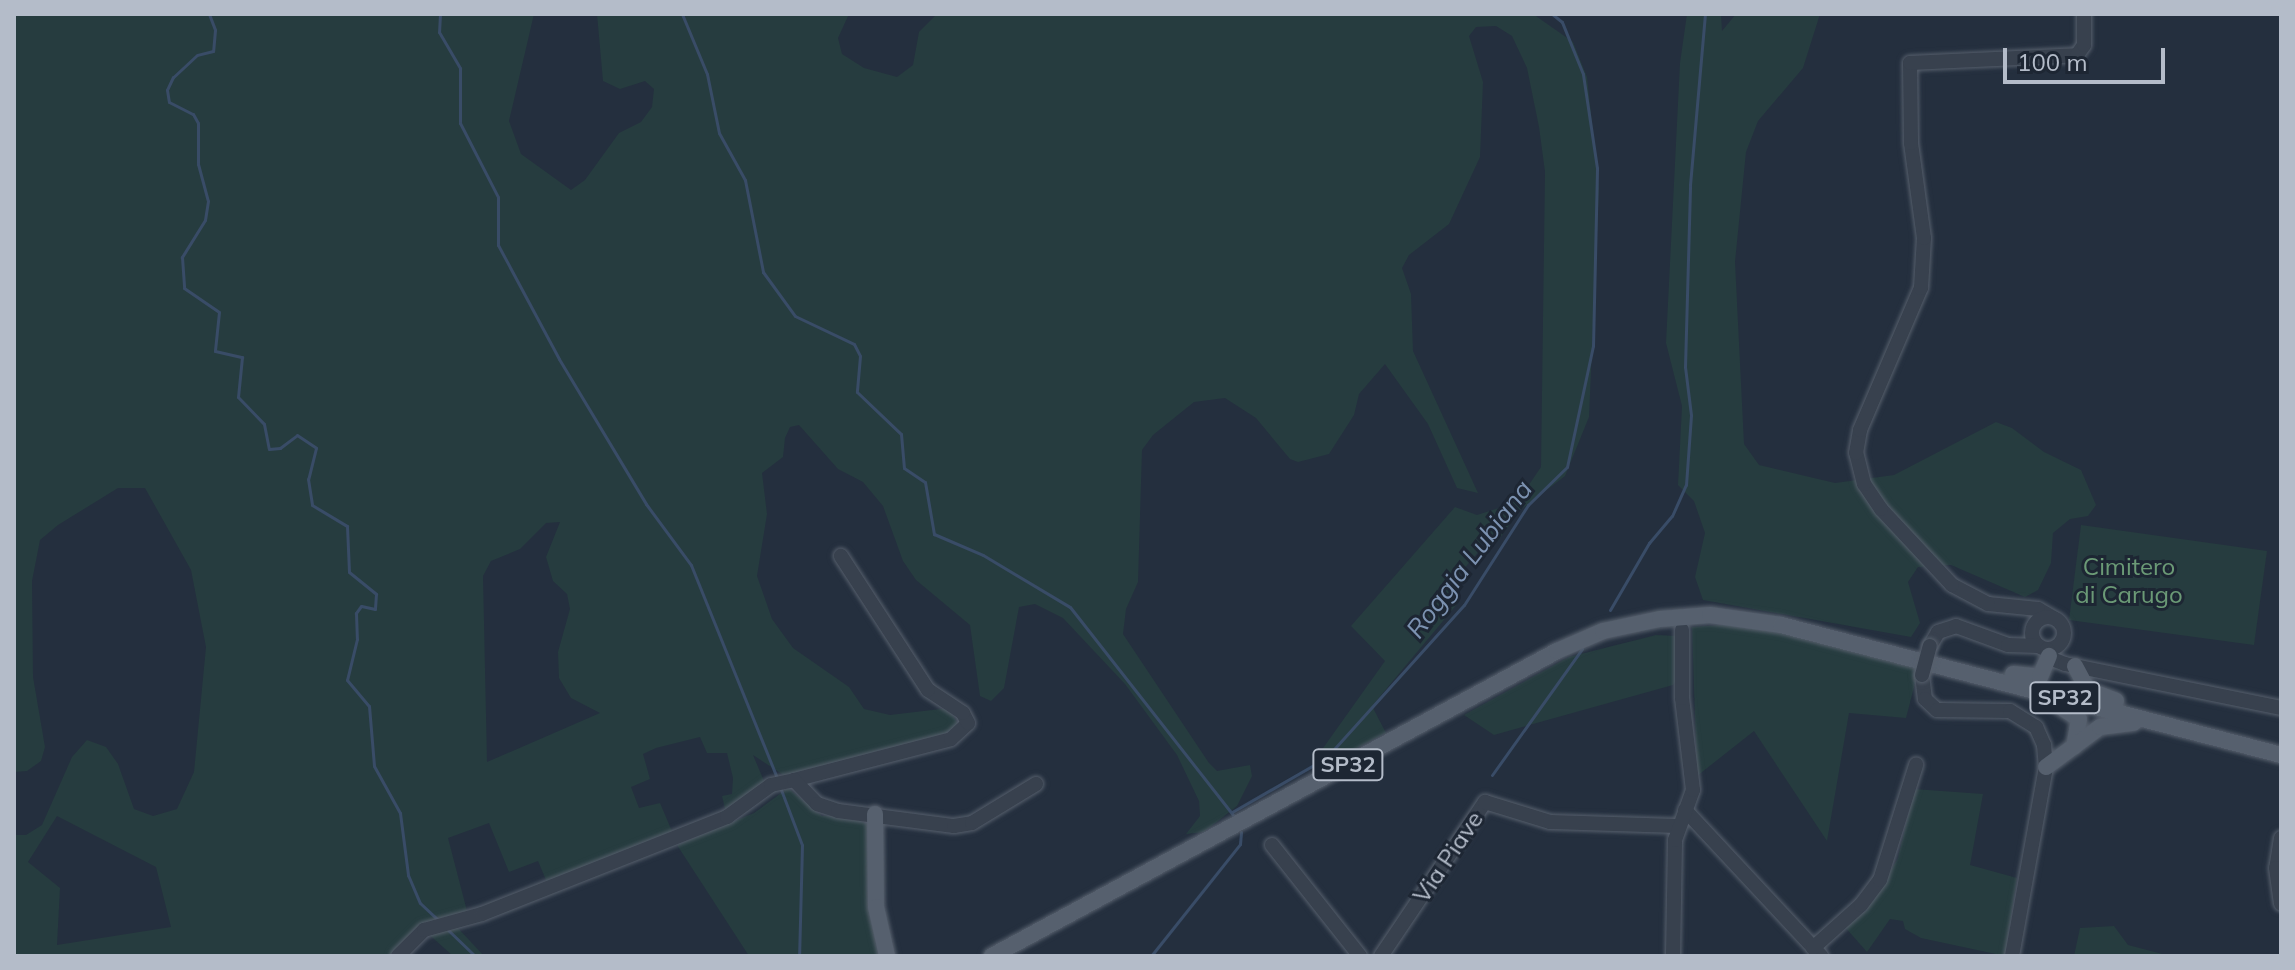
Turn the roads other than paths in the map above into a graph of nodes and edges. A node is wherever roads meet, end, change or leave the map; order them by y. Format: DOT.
graph roads {
  1 [pos="2084,14"];
  2 [pos="841,556"];
  3 [pos="2018,608"];
  4 [pos="2052,617"];
  5 [pos="1682,630"];
  6 [pos="2064,635"];
  7 [pos="2038,643"];
  8 [pos="1941,666"];
  9 [pos="2075,666"];
  10 [pos="1972,674"];
  11 [pos="2281,708"];
  12 [pos="2161,723"];
  13 [pos="2074,747"];
  14 [pos="2281,755"];
  15 [pos="1916,765"];
  16 [pos="2046,767"];
  17 [pos="794,780"];
  18 [pos="1036,784"];
  19 [pos="1685,810"];
  20 [pos="875,814"];
  21 [pos="1678,826"];
  22 [pos="2281,838"];
  23 [pos="1272,845"];
  24 [pos="2281,904"];
  25 [pos="1044,931"];
  26 [pos="1817,952"];
  27 [pos="398,956"];
  28 [pos="887,956"];
  29 [pos="992,956"];
  30 [pos="1007,956"];
  31 [pos="1360,956"];
  32 [pos="1381,956"];
  33 [pos="1673,956"];
  34 [pos="2012,956"];
  1 -- 3 [label="street"];
  2 -- 17 [label="street"];
  3 -- 4 [label="street"];
  3 -- 7 [label="street"];
  4 -- 6 [label="street"];
  4 -- 7 [label="street"];
  5 -- 19 [label="street"];
  6 -- 7 [label="street"];
  6 -- 9 [label="street"];
  7 -- 8 [label="main road"];
  7 -- 9 [label="street"];
  7 -- 16 [label="street, bridge"];
  8 -- 10 [label="main road, SP32"];
  8 -- 25 [label="main road, SP32"];
  9 -- 11 [label="street"];
  9 -- 12 [label="main road"];
  10 -- 12 [label="main road, SP32"];
  10 -- 13 [label="main road"];
  12 -- 13 [label="main road"];
  12 -- 14 [label="main road, SP32"];
  13 -- 16 [label="main road"];
  15 -- 26 [label="street"];
  16 -- 34 [label="street"];
  17 -- 20 [label="street"];
  17 -- 27 [label="street"];
  18 -- 20 [label="street"];
  19 -- 21 [label="street"];
  19 -- 26 [label="street"];
  20 -- 28 [label="main road"];
  21 -- 32 [label="street, Via Piave"];
  21 -- 33 [label="street"];
  22 -- 24 [label="street"];
  23 -- 31 [label="street"];
  25 -- 29 [label="main road, SP32"];
  25 -- 30 [label="main road, SP32"];
}
